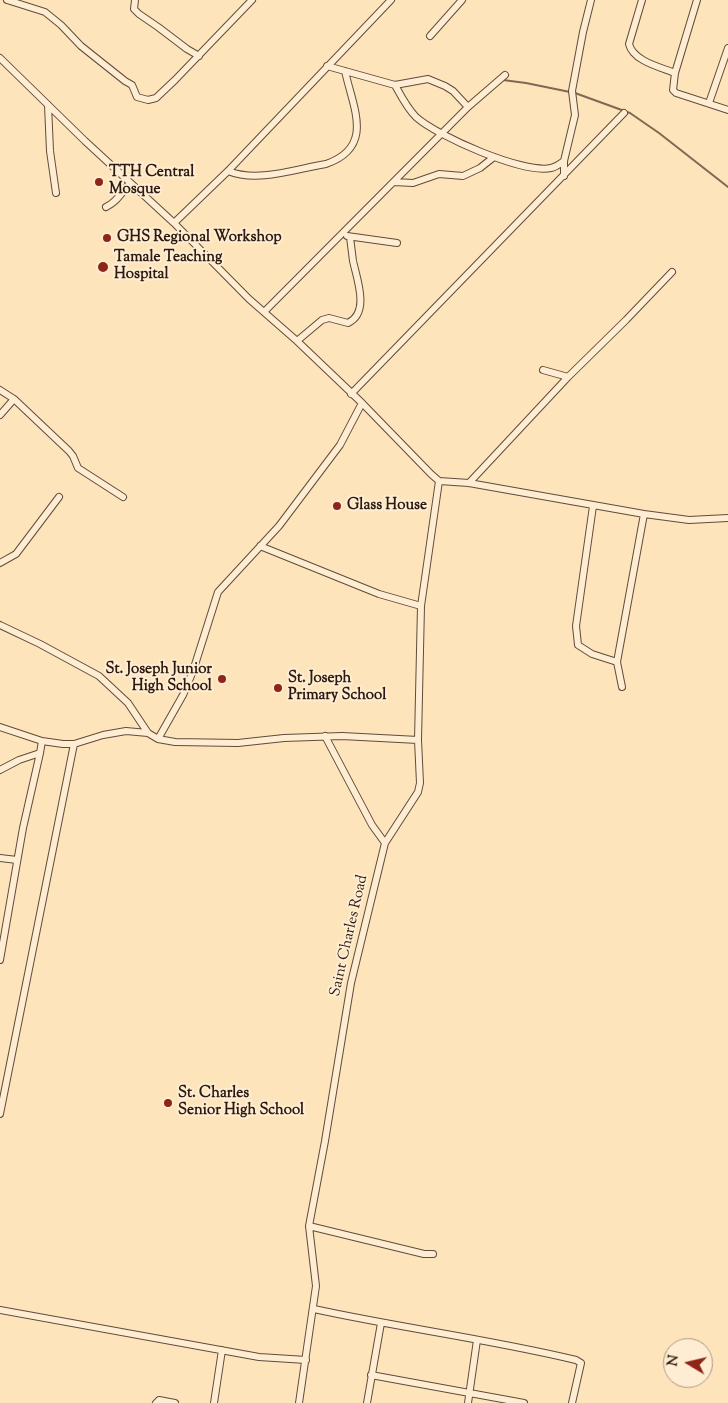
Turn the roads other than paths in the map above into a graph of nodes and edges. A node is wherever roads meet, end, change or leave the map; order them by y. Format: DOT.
graph roads {
  1 [pos="7,0"];
  2 [pos="135,0"];
  3 [pos="252,0"];
  4 [pos="391,0"];
  5 [pos="462,0"];
  6 [pos="591,0"];
  7 [pos="642,0"];
  8 [pos="697,0"];
  9 [pos="430,36"];
  10 [pos="728,48"];
  11 [pos="198,56"];
  12 [pos="0,58"];
  13 [pos="327,66"];
  14 [pos="345,71"];
  15 [pos="675,74"];
  16 [pos="505,75"];
  17 [pos="395,85"];
  18 [pos="710,103"];
  19 [pos="48,105"];
  20 [pos="468,107"];
  21 [pos="728,110"];
  22 [pos="624,113"];
  23 [pos="442,133"];
  24 [pos="494,157"];
  25 [pos="564,161"];
  26 [pos="228,171"];
  27 [pos="564,176"];
  28 [pos="394,182"];
  29 [pos="130,183"];
  30 [pos="56,193"];
  31 [pos="106,207"];
  32 [pos="174,223"];
  33 [pos="341,235"];
  34 [pos="350,237"];
  35 [pos="397,243"];
  36 [pos="672,272"];
  37 [pos="264,312"];
  38 [pos="297,341"];
  39 [pos="543,370"];
  40 [pos="568,377"];
  41 [pos="0,390"];
  42 [pos="351,394"];
  43 [pos="14,399"];
  44 [pos="362,403"];
  45 [pos="0,415"];
  46 [pos="440,481"];
  47 [pos="469,483"];
  48 [pos="59,496"];
  49 [pos="123,498"];
  50 [pos="593,506"];
  51 [pos="644,514"];
  52 [pos="728,518"];
  53 [pos="260,546"];
  54 [pos="0,563"];
  55 [pos="421,606"];
  56 [pos="0,626"];
  57 [pos="617,662"];
  58 [pos="622,687"];
  59 [pos="0,727"];
  60 [pos="148,732"];
  61 [pos="325,736"];
  62 [pos="158,739"];
  63 [pos="418,740"];
  64 [pos="42,741"];
  65 [pos="74,744"];
  66 [pos="40,753"];
  67 [pos="0,770"];
  68 [pos="385,843"];
  69 [pos="0,858"];
  70 [pos="17,860"];
  71 [pos="0,960"];
  72 [pos="0,1114"];
  73 [pos="309,1226"];
  74 [pos="433,1254"];
  75 [pos="314,1309"];
  76 [pos="0,1310"];
  77 [pos="381,1323"];
  78 [pos="478,1340"];
  79 [pos="222,1350"];
  80 [pos="306,1360"];
  81 [pos="371,1375"];
  82 [pos="470,1393"];
  83 [pos="156,1403"];
  84 [pos="175,1403"];
  85 [pos="214,1403"];
  86 [pos="299,1403"];
  87 [pos="367,1403"];
  88 [pos="468,1403"];
  89 [pos="524,1403"];
  90 [pos="572,1403"];
  1 -- 11 [label="street"];
  2 -- 11 [label="street"];
  3 -- 11 [label="street"];
  4 -- 13 [label="street"];
  5 -- 9 [label="street"];
  6 -- 25 [label="street"];
  7 -- 15 [label="street"];
  8 -- 15 [label="street"];
  10 -- 18 [label="street"];
  12 -- 19 [label="street"];
  13 -- 14 [label="street"];
  13 -- 26 [label="street"];
  14 -- 17 [label="street"];
  14 -- 26 [label="street"];
  15 -- 18 [label="street"];
  16 -- 20 [label="street"];
  17 -- 20 [label="street"];
  17 -- 23 [label="street"];
  18 -- 21 [label="street"];
  19 -- 29 [label="street"];
  19 -- 30 [label="street"];
  20 -- 23 [label="street"];
  22 -- 27 [label="street"];
  23 -- 24 [label="street"];
  23 -- 28 [label="street"];
  24 -- 25 [label="street"];
  24 -- 28 [label="street"];
  25 -- 27 [label="street"];
  26 -- 32 [label="street"];
  27 -- 42 [label="street"];
  28 -- 33 [label="street"];
  29 -- 31 [label="street"];
  29 -- 32 [label="street"];
  32 -- 37 [label="street"];
  33 -- 34 [label="street"];
  33 -- 37 [label="street"];
  34 -- 35 [label="street"];
  34 -- 38 [label="street"];
  36 -- 40 [label="street"];
  37 -- 38 [label="street"];
  38 -- 42 [label="street"];
  39 -- 40 [label="street"];
  40 -- 47 [label="street"];
  41 -- 43 [label="street"];
  42 -- 44 [label="street"];
  43 -- 45 [label="street"];
  43 -- 49 [label="street"];
  44 -- 46 [label="street"];
  44 -- 53 [label="street"];
  46 -- 47 [label="street"];
  46 -- 55 [label="street, Saint Charles Road"];
  47 -- 50 [label="street"];
  48 -- 54 [label="street"];
  50 -- 51 [label="street"];
  50 -- 57 [label="street"];
  51 -- 52 [label="street"];
  51 -- 57 [label="street"];
  53 -- 55 [label="street"];
  53 -- 62 [label="street"];
  55 -- 63 [label="street, Saint Charles Road"];
  56 -- 60 [label="street"];
  57 -- 58 [label="street"];
  59 -- 64 [label="street"];
  60 -- 62 [label="street"];
  60 -- 65 [label="street"];
  61 -- 62 [label="street"];
  61 -- 63 [label="street"];
  61 -- 68 [label="street"];
  63 -- 68 [label="street, Saint Charles Road"];
  64 -- 65 [label="street"];
  64 -- 66 [label="street"];
  65 -- 72 [label="street"];
  66 -- 67 [label="street"];
  66 -- 70 [label="street"];
  68 -- 73 [label="street, Saint Charles Road"];
  69 -- 70 [label="street"];
  70 -- 71 [label="street"];
  73 -- 74 [label="street"];
  73 -- 75 [label="street, Saint Charles Road"];
  75 -- 77 [label="street"];
  75 -- 80 [label="street, Saint Charles Road"];
  76 -- 79 [label="street"];
  77 -- 78 [label="street"];
  77 -- 81 [label="street"];
  78 -- 82 [label="street"];
  78 -- 90 [label="street"];
  79 -- 80 [label="street"];
  79 -- 85 [label="street"];
  80 -- 86 [label="street, Saint Charles Road"];
  81 -- 82 [label="street"];
  81 -- 87 [label="street"];
  82 -- 88 [label="street"];
  82 -- 89 [label="street"];
  83 -- 84 [label="street"];
}
